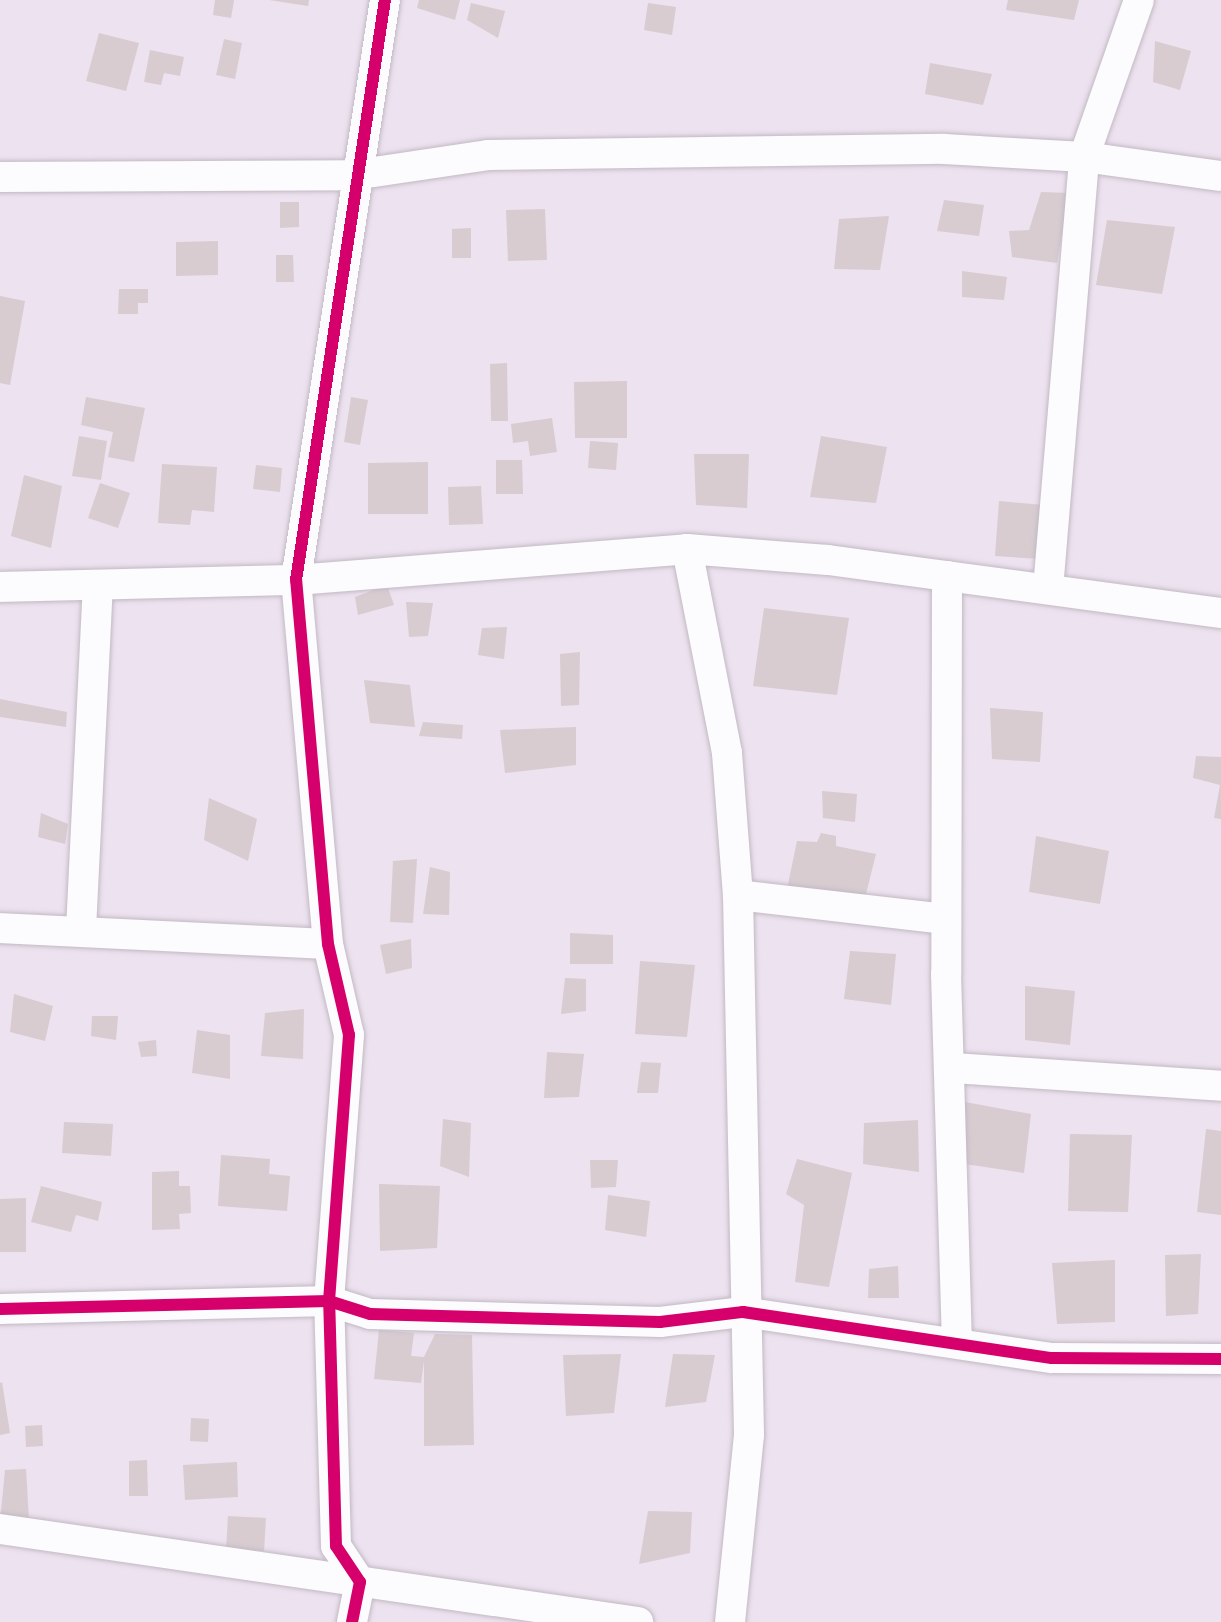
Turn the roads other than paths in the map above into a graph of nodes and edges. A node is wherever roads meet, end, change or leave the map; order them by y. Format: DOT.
graph roads {
  1 [pos="385,0"];
  2 [pos="1139,0"];
  3 [pos="1084,157"];
  4 [pos="354,175"];
  5 [pos="1221,176"];
  6 [pos="0,177"];
  7 [pos="687,549"];
  8 [pos="947,576"];
  9 [pos="296,580"];
  10 [pos="98,585"];
  11 [pos="0,587"];
  12 [pos="1048,589"];
  13 [pos="1221,613"];
  14 [pos="738,895"];
  15 [pos="946,919"];
  16 [pos="0,928"];
  17 [pos="81,930"];
  18 [pos="328,944"];
  19 [pos="953,1068"];
  20 [pos="1221,1086"];
  21 [pos="329,1301"];
  22 [pos="0,1309"];
  23 [pos="743,1312"];
  24 [pos="957,1342"];
  25 [pos="1221,1359"];
  26 [pos="0,1529"];
  27 [pos="360,1582"];
  28 [pos="352,1622"];
  29 [pos="638,1622"];
  30 [pos="730,1622"];
  1 -- 4 [label="street"];
  2 -- 3 [label="street"];
  3 -- 4 [label="street"];
  3 -- 5 [label="street"];
  3 -- 12 [label="street"];
  4 -- 6 [label="street"];
  4 -- 9 [label="street"];
  7 -- 8 [label="street"];
  7 -- 9 [label="street"];
  7 -- 14 [label="street"];
  8 -- 12 [label="street"];
  8 -- 15 [label="street"];
  9 -- 10 [label="street"];
  9 -- 18 [label="street"];
  10 -- 11 [label="street"];
  10 -- 17 [label="street"];
  12 -- 13 [label="street"];
  14 -- 15 [label="street"];
  14 -- 23 [label="street"];
  15 -- 19 [label="street"];
  16 -- 17 [label="street"];
  17 -- 18 [label="street"];
  18 -- 21 [label="street"];
  19 -- 20 [label="street"];
  19 -- 24 [label="street"];
  21 -- 22 [label="street"];
  21 -- 23 [label="street"];
  21 -- 27 [label="street"];
  23 -- 24 [label="street"];
  23 -- 30 [label="street"];
  24 -- 25 [label="street"];
  26 -- 27 [label="street"];
  27 -- 28 [label="street"];
  27 -- 29 [label="street"];
}
